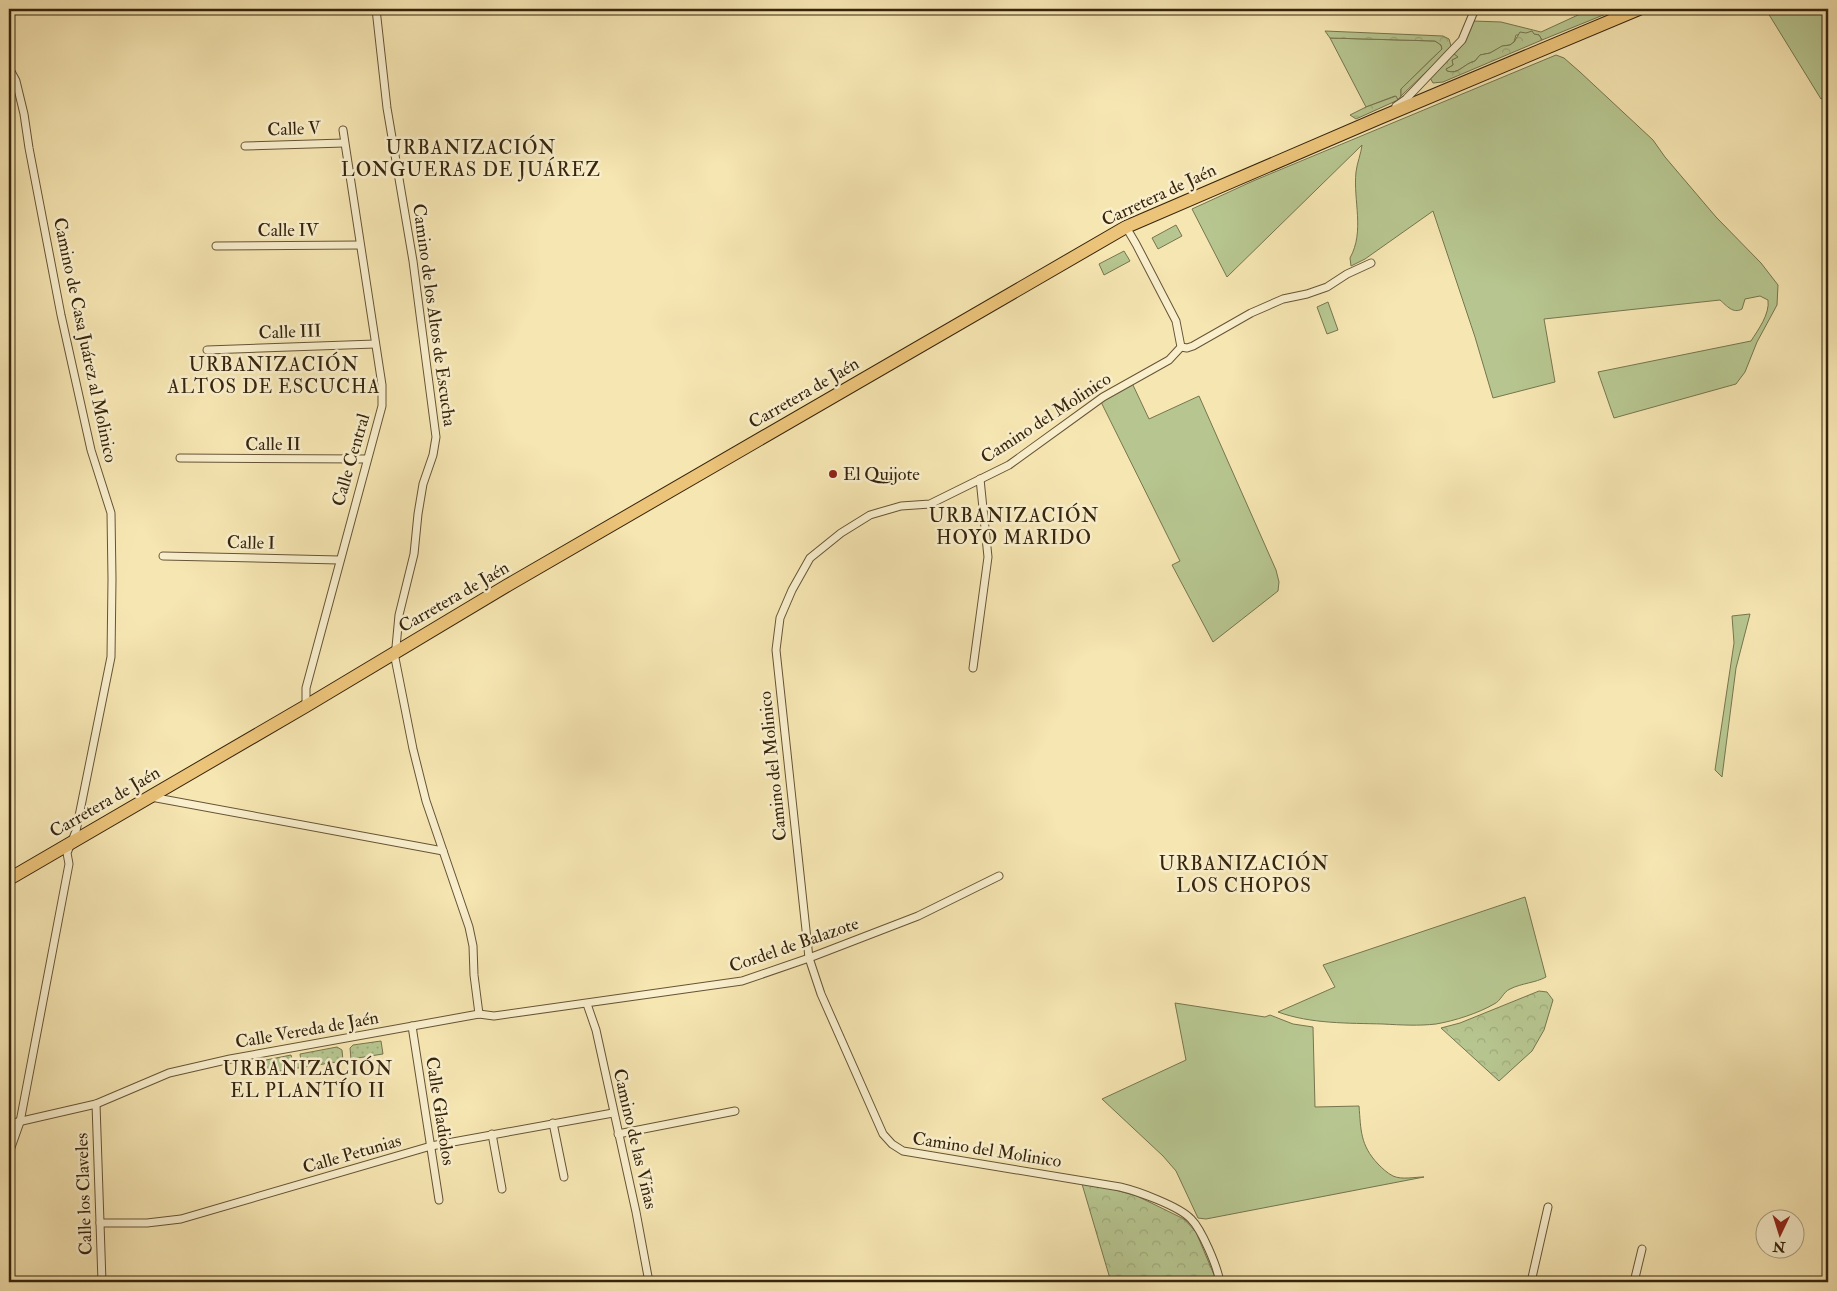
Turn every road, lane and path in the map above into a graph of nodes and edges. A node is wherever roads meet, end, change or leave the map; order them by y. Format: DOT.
graph roads {
  1 [pos="376,9"];
  2 [pos="1475,9"];
  3 [pos="1639,9"];
  4 [pos="9,68"];
  5 [pos="1377,119"];
  6 [pos="343,130"];
  7 [pos="344,142"];
  8 [pos="244,146"];
  9 [pos="1126,227"];
  10 [pos="360,245"];
  11 [pos="216,246"];
  12 [pos="1371,263"];
  13 [pos="375,344"];
  14 [pos="1181,347"];
  15 [pos="206,350"];
  16 [pos="180,458"];
  17 [pos="366,459"];
  18 [pos="980,479"];
  19 [pos="162,556"];
  20 [pos="339,560"];
  21 [pos="395,652"];
  22 [pos="973,668"];
  23 [pos="306,706"];
  24 [pos="150,797"];
  25 [pos="69,848"];
  26 [pos="443,851"];
  27 [pos="14,876"];
  28 [pos="999,876"];
  29 [pos="809,958"];
  30 [pos="587,1004"];
  31 [pos="479,1014"];
  32 [pos="412,1026"];
  33 [pos="96,1104"];
  34 [pos="735,1111"];
  35 [pos="613,1112"];
  36 [pos="20,1122"];
  37 [pos="9,1124"];
  38 [pos="553,1124"];
  39 [pos="492,1134"];
  40 [pos="618,1134"];
  41 [pos="430,1146"];
  42 [pos="9,1153"];
  43 [pos="564,1177"];
  44 [pos="502,1189"];
  45 [pos="439,1200"];
  46 [pos="1548,1206"];
  47 [pos="100,1223"];
  48 [pos="1642,1249"];
  49 [pos="649,1281"];
  50 [pos="102,1282"];
  51 [pos="638,1282"];
  52 [pos="1220,1282"];
  53 [pos="1531,1282"];
  54 [pos="1634,1282"];
  1 -- 21 [label="street, Camino de los Altos de Escucha"];
  2 -- 5 [label="street"];
  3 -- 5 [label="highway, Carretera de Jaén"];
  4 -- 25 [label="street, Camino de Casa Juárez al Molinico"];
  5 -- 9 [label="highway, Carretera de Jaén"];
  6 -- 7 [label="street, Calle Central"];
  7 -- 8 [label="street, Calle V"];
  7 -- 10 [label="street, Calle Central"];
  9 -- 14 [label="street"];
  9 -- 21 [label="highway, Carretera de Jaén"];
  10 -- 11 [label="street, Calle IV"];
  10 -- 13 [label="street, Calle Central"];
  12 -- 14 [label="street"];
  13 -- 15 [label="street, Calle III"];
  13 -- 17 [label="street, Calle Central"];
  14 -- 18 [label="street, Camino del Molinico"];
  16 -- 17 [label="street, Calle II"];
  17 -- 20 [label="street, Calle Central"];
  18 -- 22 [label="street"];
  18 -- 29 [label="street, Camino del Molinico"];
  19 -- 20 [label="street, Calle I"];
  20 -- 23 [label="street, Calle Central"];
  21 -- 23 [label="highway, Carretera de Jaén"];
  21 -- 26 [label="street, Camino de los Altos de Escucha"];
  23 -- 24 [label="highway, Carretera de Jaén"];
  24 -- 25 [label="highway, Carretera de Jaén"];
  24 -- 26 [label="street"];
  25 -- 27 [label="highway, Carretera de Jaén"];
  25 -- 36 [label="street, Camino de Casa Juárez al Molinico"];
  26 -- 31 [label="street, Camino de los Altos de Escucha"];
  28 -- 29 [label="street, Cordel de Balazote"];
  29 -- 30 [label="street, Cordel de Balazote"];
  29 -- 52 [label="street, Camino del Molinico"];
  30 -- 31 [label="street, Calle Vereda de Jaén"];
  30 -- 35 [label="street, Camino de las Viñas"];
  31 -- 32 [label="street, Calle Vereda de Jaén"];
  32 -- 33 [label="street, Calle Vereda de Jaén"];
  32 -- 41 [label="street, Calle Gladiolos"];
  33 -- 36 [label="street, Calle Vereda de Jaén"];
  33 -- 47 [label="street, Calle los Claveles"];
  34 -- 40 [label="street"];
  35 -- 38 [label="street, Calle Petunias"];
  35 -- 40 [label="street, Camino de las Viñas"];
  36 -- 37 [label="street, Calle Vereda de Jaén"];
  36 -- 42 [label="street, Camino de Casa Juárez al Molinico"];
  38 -- 39 [label="street, Calle Petunias"];
  38 -- 43 [label="street"];
  39 -- 41 [label="street, Calle Petunias"];
  39 -- 44 [label="street"];
  40 -- 49 [label="street, Camino de las Viñas"];
  41 -- 45 [label="street, Calle Gladiolos"];
  41 -- 47 [label="street, Calle Petunias"];
  46 -- 53 [label="street"];
  47 -- 50 [label="street, Calle los Claveles"];
  48 -- 54 [label="street"];
  49 -- 51 [label="street"];
}
